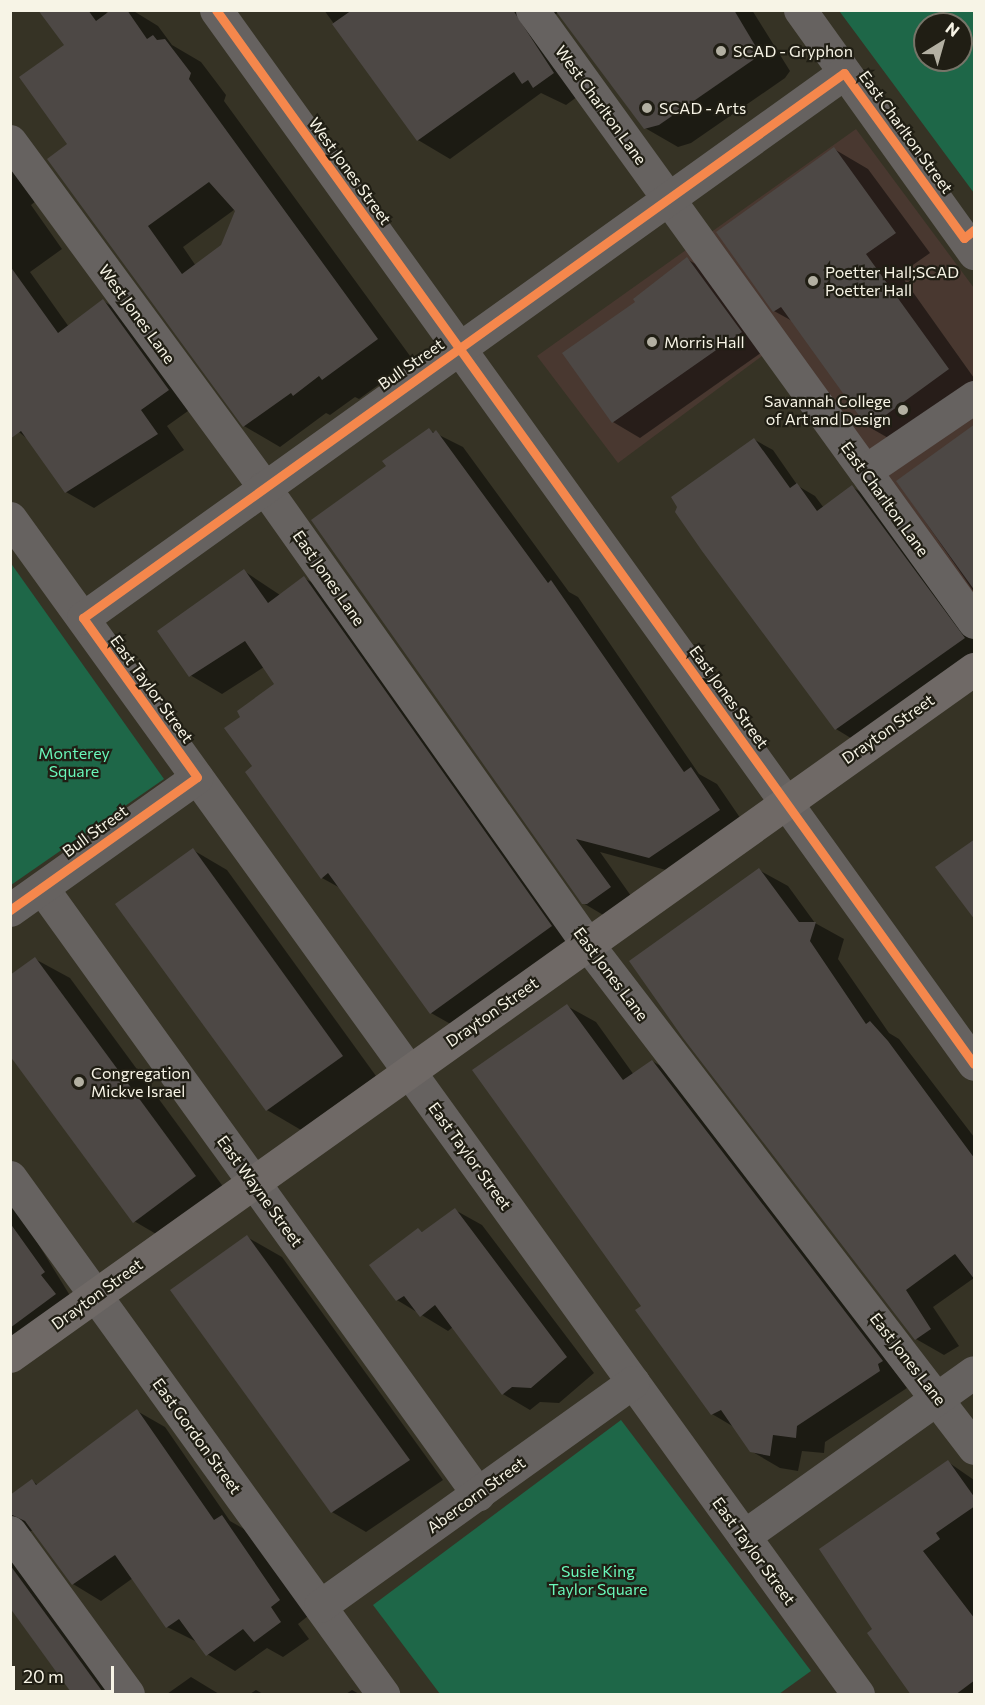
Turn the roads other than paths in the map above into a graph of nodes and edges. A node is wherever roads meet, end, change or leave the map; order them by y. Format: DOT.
graph roads {
  1 [pos="216,10"];
  2 [pos="532,10"];
  3 [pos="800,10"];
  4 [pos="844,73"];
  5 [pos="10,141"];
  6 [pos="670,200"];
  7 [pos="971,240"];
  8 [pos="459,348"];
  9 [pos="975,397"];
  10 [pos="865,471"];
  11 [pos="264,487"];
  12 [pos="10,518"];
  13 [pos="83,618"];
  14 [pos="975,622"];
  15 [pos="975,669"];
  16 [pos="197,777"];
  17 [pos="785,801"];
  18 [pos="42,888"];
  19 [pos="10,910"];
  20 [pos="588,945"];
  21 [pos="975,1064"];
  22 [pos="409,1071"];
  23 [pos="10,1177"];
  24 [pos="253,1182"];
  25 [pos="96,1295"];
  26 [pos="10,1356"];
  27 [pos="975,1372"];
  28 [pos="633,1382"];
  29 [pos="938,1398"];
  30 [pos="975,1448"];
  31 [pos="478,1494"];
  32 [pos="10,1532"];
  33 [pos="744,1536"];
  34 [pos="320,1606"];
  35 [pos="853,1693"];
  36 [pos="128,1695"];
  37 [pos="383,1695"];
  1 -- 8 [label="street, West Jones Street"];
  2 -- 6 [label="street, West Charlton Lane"];
  3 -- 4 [label="street, East Charlton Street"];
  4 -- 6 [label="street, Bull Street"];
  4 -- 7 [label="street, East Charlton Street"];
  5 -- 11 [label="street, West Jones Lane"];
  6 -- 8 [label="street, Bull Street"];
  6 -- 10 [label="street, East Charlton Lane"];
  8 -- 11 [label="street, Bull Street"];
  8 -- 17 [label="street, East Jones Street"];
  9 -- 10 [label="street"];
  10 -- 14 [label="street, East Charlton Lane"];
  11 -- 13 [label="street, Bull Street"];
  11 -- 20 [label="street, East Jones Lane"];
  12 -- 13 [label="street, East Taylor Street"];
  13 -- 16 [label="street, East Taylor Street"];
  15 -- 17 [label="main road, Drayton Street"];
  16 -- 18 [label="street, Bull Street"];
  16 -- 22 [label="street, East Taylor Street"];
  17 -- 20 [label="main road, Drayton Street"];
  17 -- 21 [label="street, East Jones Street"];
  18 -- 19 [label="street, Bull Street"];
  18 -- 24 [label="street, East Wayne Street"];
  20 -- 22 [label="main road, Drayton Street"];
  20 -- 29 [label="street, East Jones Lane"];
  22 -- 24 [label="main road, Drayton Street"];
  22 -- 28 [label="street, East Taylor Street"];
  23 -- 25 [label="street, East Gordon Street"];
  24 -- 25 [label="main road, Drayton Street"];
  24 -- 31 [label="street, East Wayne Street"];
  25 -- 26 [label="main road, Drayton Street"];
  25 -- 34 [label="street, East Gordon Street"];
  27 -- 29 [label="street"];
  28 -- 31 [label="street, Abercorn Street"];
  28 -- 33 [label="street, East Taylor Street"];
  29 -- 30 [label="street, East Jones Lane"];
  29 -- 33 [label="street"];
  31 -- 34 [label="street, Abercorn Street"];
  32 -- 36 [label="street"];
  33 -- 35 [label="street, East Taylor Street"];
  34 -- 37 [label="street, East Gordon Street"];
}
